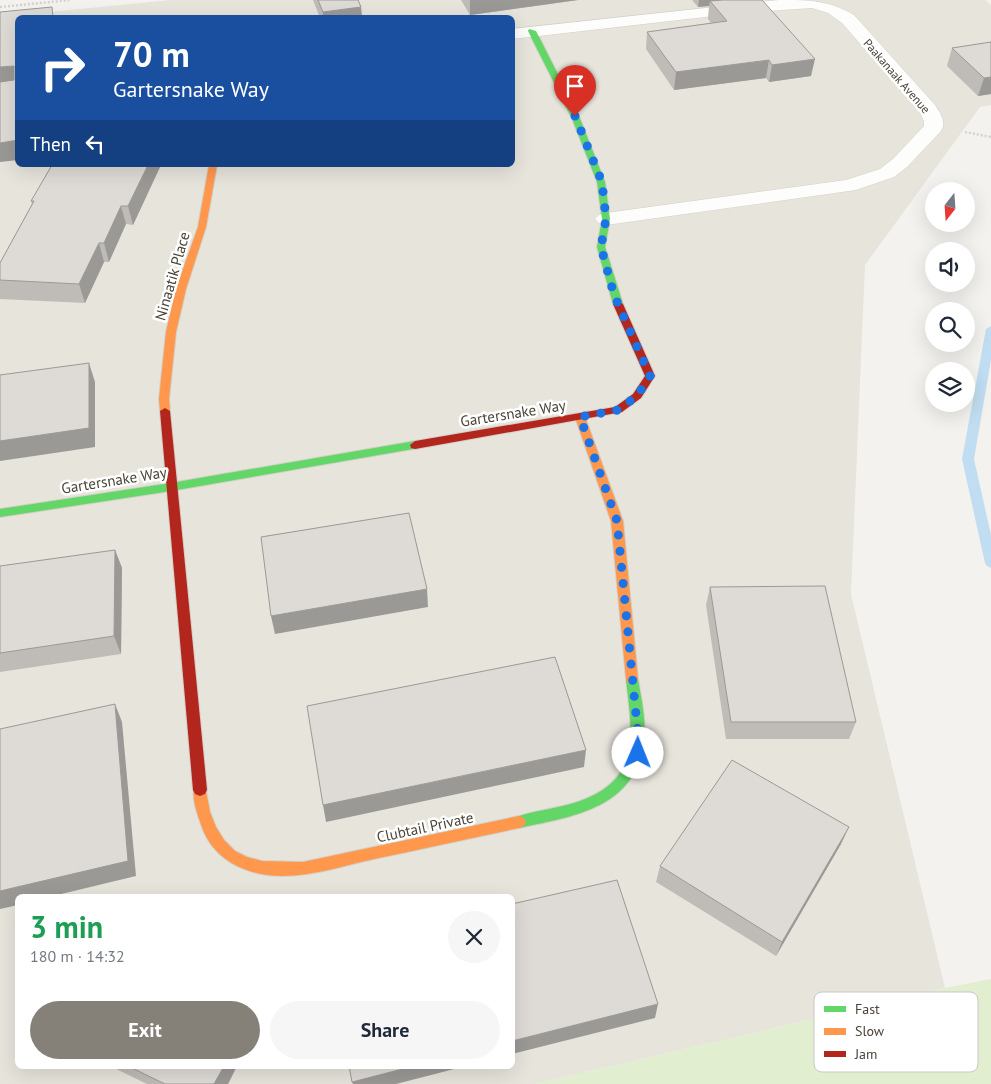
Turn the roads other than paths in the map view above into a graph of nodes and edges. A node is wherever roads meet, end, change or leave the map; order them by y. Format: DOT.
graph roads {
  1 [pos="532,32"];
  2 [pos="515,34"];
  3 [pos="213,167"];
  4 [pos="606,219"];
  5 [pos="580,417"];
  6 [pos="171,487"];
  7 [pos="0,513"];
  1 -- 2 [label="street, Paakanaak Avenue"];
  1 -- 4 [label="street, Gartersnake Way"];
  1 -- 4 [label="street, Paakanaak Avenue"];
  3 -- 6 [label="street, Ninaatik Place"];
  4 -- 5 [label="street, Gartersnake Way"];
  5 -- 6 [label="street, Gartersnake Way"];
  5 -- 6 [label="street, Clubtail Private"];
  6 -- 7 [label="street, Gartersnake Way"];
}
